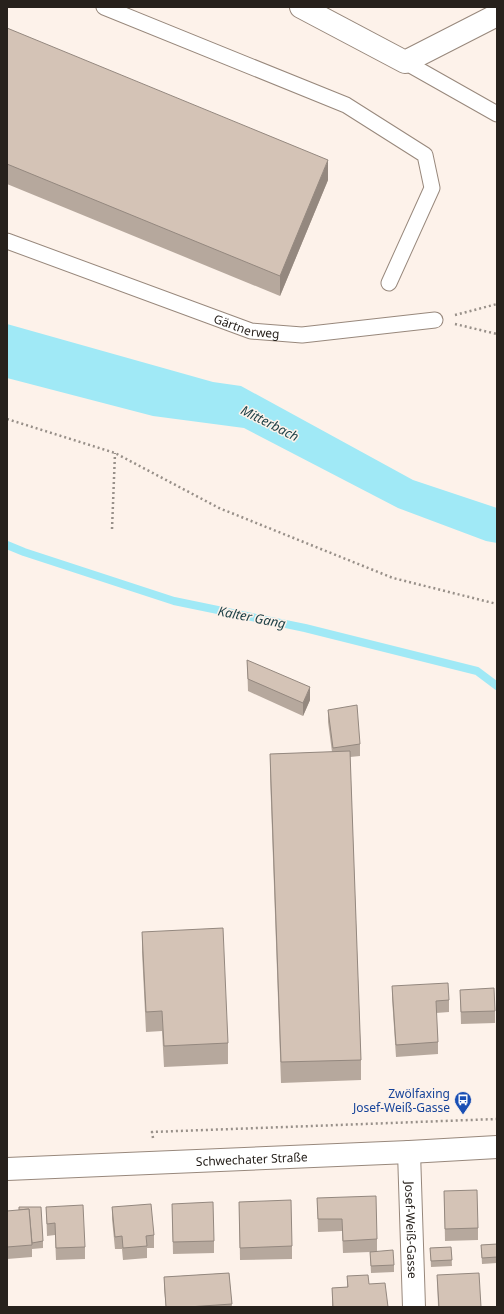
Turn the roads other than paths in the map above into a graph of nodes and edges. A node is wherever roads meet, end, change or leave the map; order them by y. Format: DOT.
graph roads {
  1 [pos="105,7"];
  2 [pos="301,7"];
  3 [pos="497,15"];
  4 [pos="405,62"];
  5 [pos="497,114"];
  6 [pos="7,241"];
  7 [pos="390,283"];
  8 [pos="435,320"];
  9 [pos="497,1147"];
  10 [pos="409,1152"];
  11 [pos="7,1170"];
  12 [pos="414,1307"];
  1 -- 7 [label="lane"];
  2 -- 4 [label="main road"];
  3 -- 4 [label="main road"];
  4 -- 5 [label="lane"];
  6 -- 8 [label="lane, Gärtnerweg"];
  9 -- 10 [label="main road, Schwechater Straße"];
  10 -- 11 [label="main road, Schwechater Straße"];
  10 -- 12 [label="main road, Josef-Weiß-Gasse"];
}
